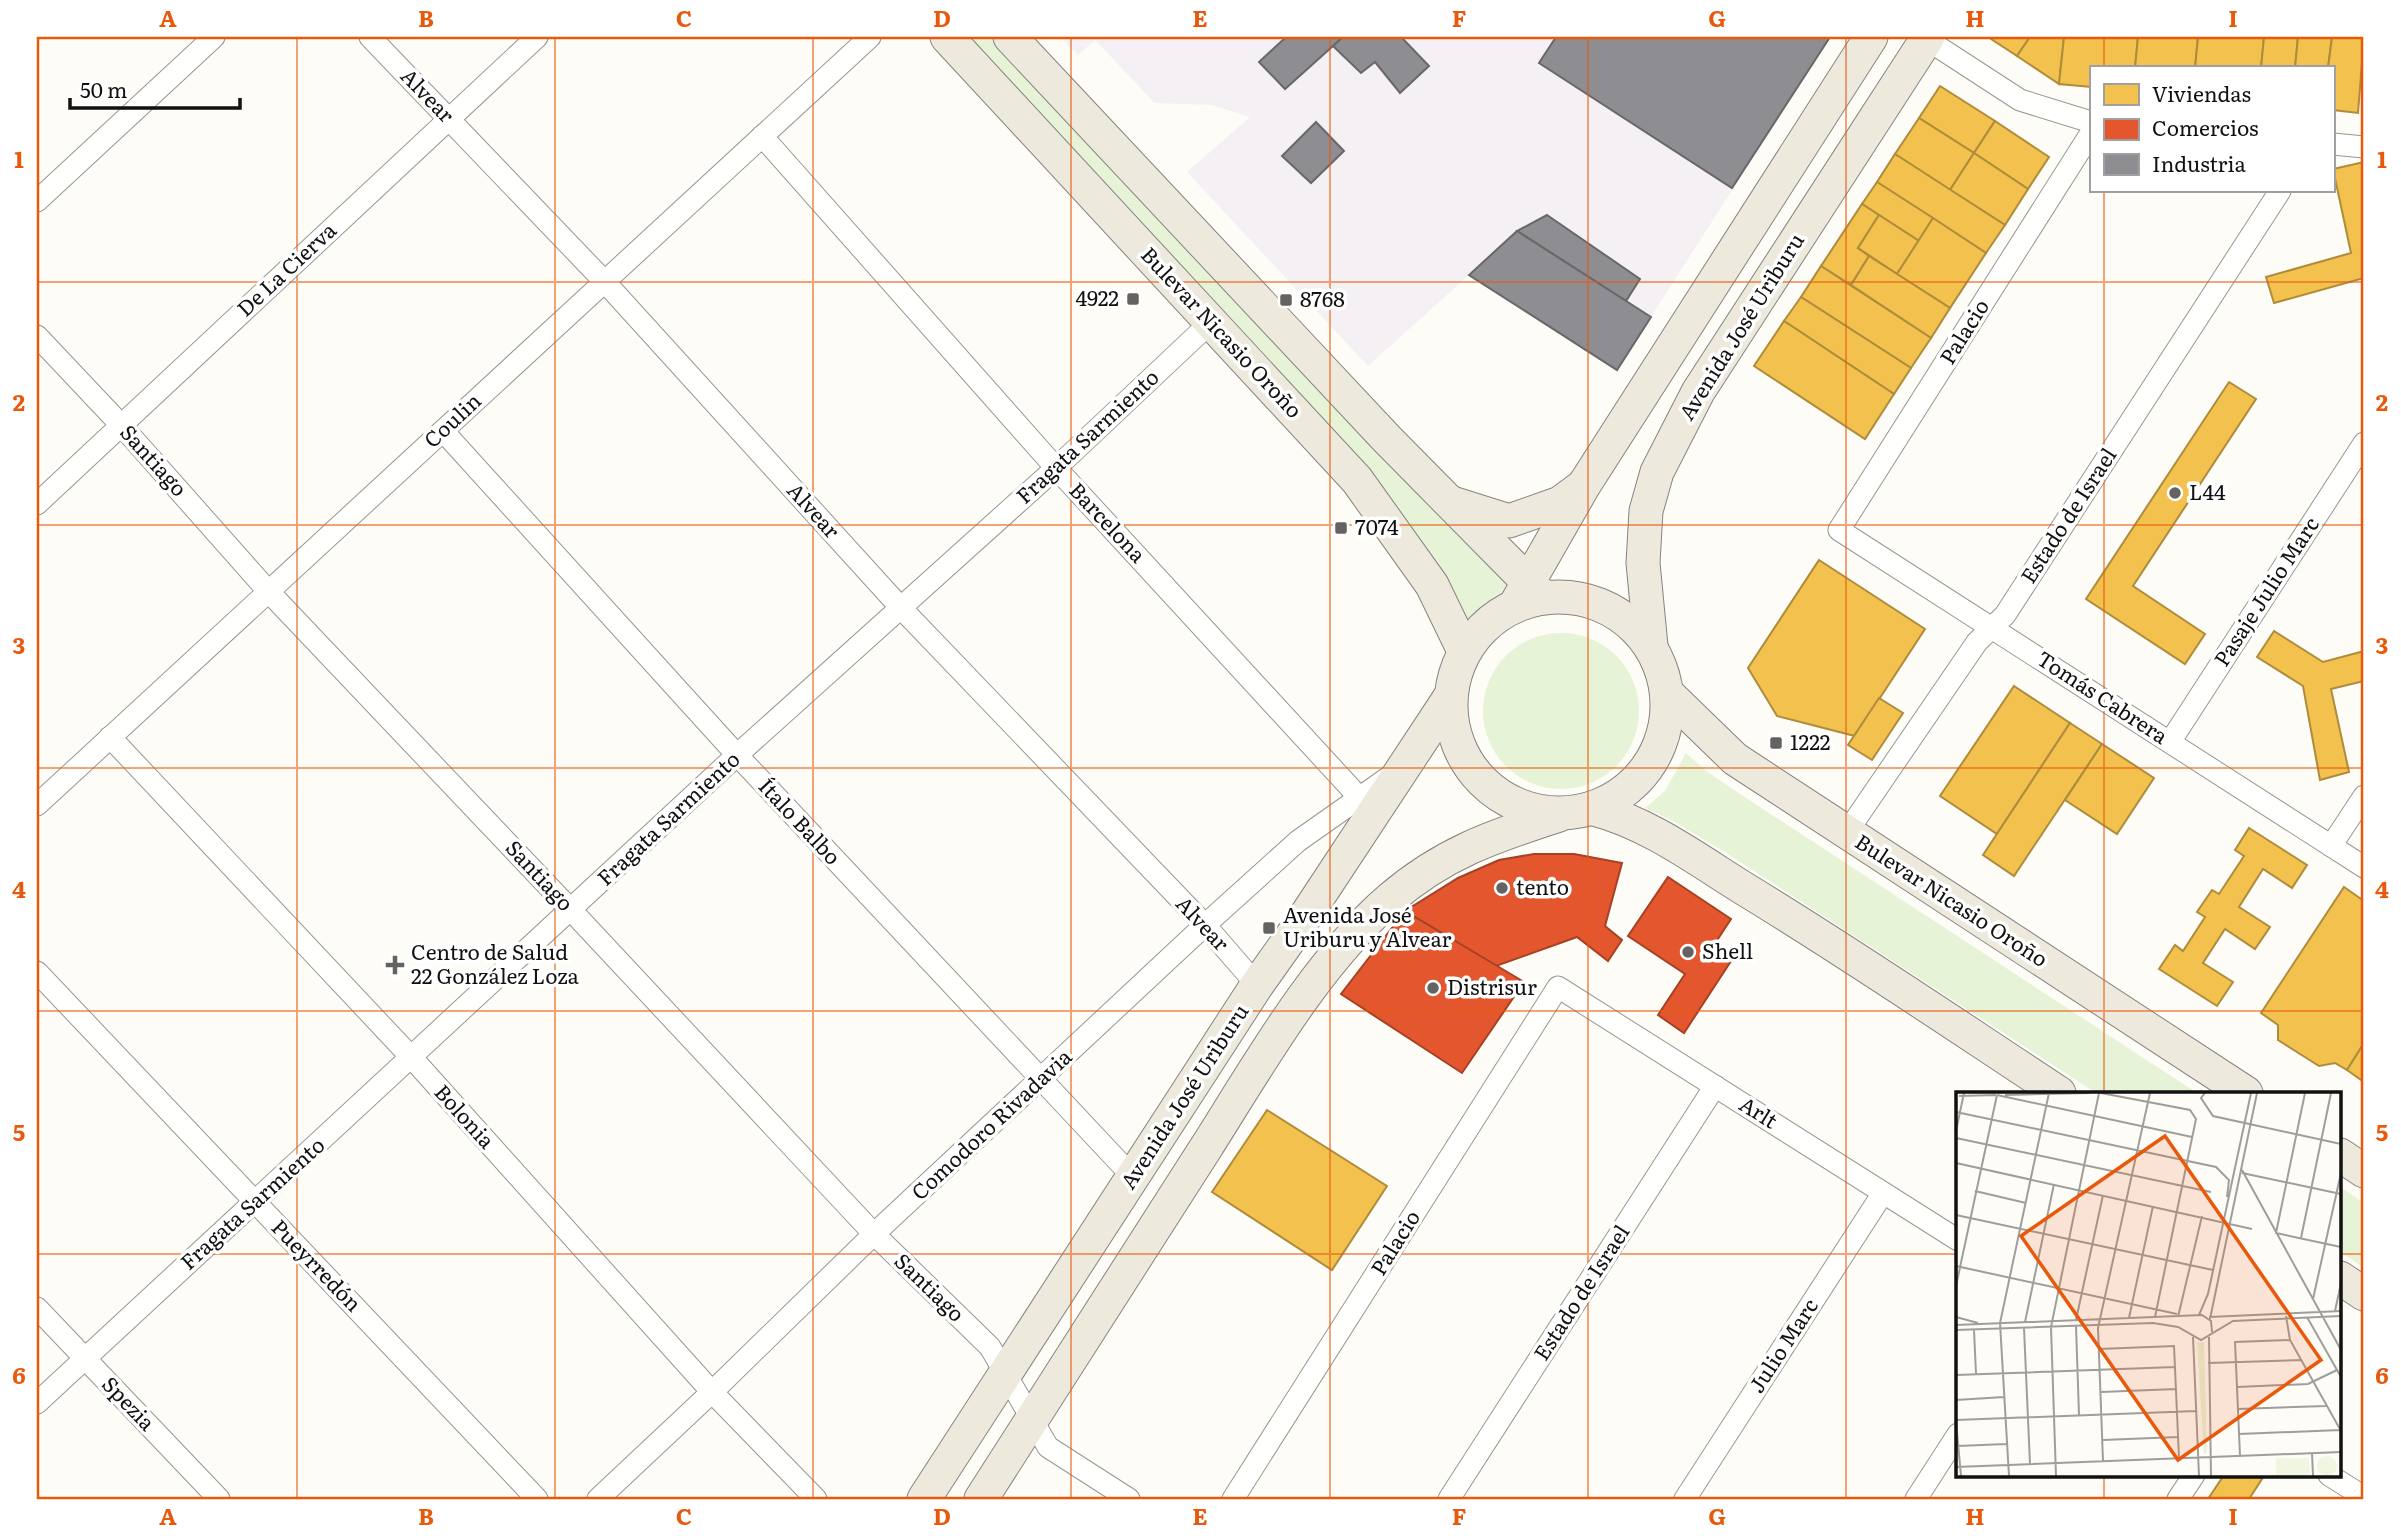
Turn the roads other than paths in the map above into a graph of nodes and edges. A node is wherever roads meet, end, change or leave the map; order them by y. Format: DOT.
graph roads {
  1 [pos="214,37"];
  2 [pos="370,37"];
  3 [pos="537,37"];
  4 [pos="870,37"];
  5 [pos="947,37"];
  6 [pos="1010,37"];
  7 [pos="1871,37"];
  8 [pos="1926,38"];
  9 [pos="449,119"];
  10 [pos="2090,122"];
  11 [pos="2090,135"];
  12 [pos="762,136"];
  13 [pos="2334,144"];
  14 [pos="2364,147"];
  15 [pos="2279,192"];
  16 [pos="37,201"];
  17 [pos="604,281"];
  18 [pos="1211,322"];
  19 [pos="37,336"];
  20 [pos="121,425"];
  21 [pos="443,431"];
  22 [pos="2364,443"];
  23 [pos="1056,468"];
  24 [pos="1584,485"];
  25 [pos="1448,502"];
  26 [pos="37,504"];
  27 [pos="1839,530"];
  28 [pos="268,591"];
  29 [pos="1529,595"];
  30 [pos="901,608"];
  31 [pos="1991,628"];
  32 [pos="1651,646"];
  33 [pos="1464,651"];
  34 [pos="1668,694"];
  35 [pos="1450,697"];
  36 [pos="110,737"];
  37 [pos="2170,742"];
  38 [pos="737,755"];
  39 [pos="2364,796"];
  40 [pos="37,805"];
  41 [pos="1366,805"];
  42 [pos="1594,809"];
  43 [pos="1559,815"];
  44 [pos="1847,832"];
  45 [pos="2332,846"];
  46 [pos="2364,867"];
  47 [pos="570,909"];
  48 [pos="1205,925"];
  49 [pos="37,972"];
  50 [pos="1257,985"];
  51 [pos="1558,986"];
  52 [pos="412,1058"];
  53 [pos="1041,1081"];
  54 [pos="1715,1086"];
  55 [pos="2057,1092"];
  56 [pos="2244,1092"];
  57 [pos="2342,1156"];
  58 [pos="2364,1171"];
  59 [pos="1133,1177"];
  60 [pos="1883,1193"];
  61 [pos="255,1203"];
  62 [pos="874,1234"];
  63 [pos="1956,1239"];
  64 [pos="2342,1279"];
  65 [pos="2364,1294"];
  66 [pos="37,1308"];
  67 [pos="84,1358"];
  68 [pos="1004,1375"];
  69 [pos="712,1392"];
  70 [pos="37,1404"];
  71 [pos="1032,1419"];
  72 [pos="1956,1437"];
  73 [pos="2193,1476"];
  74 [pos="2331,1476"];
  75 [pos="2364,1497"];
  76 [pos="219,1499"];
  77 [pos="537,1499"];
  78 [pos="598,1499"];
  79 [pos="816,1499"];
  80 [pos="924,1499"];
  81 [pos="981,1499"];
  82 [pos="1129,1499"];
  83 [pos="1233,1499"];
  84 [pos="1449,1499"];
  85 [pos="1685,1499"];
  86 [pos="1916,1499"];
  87 [pos="2179,1499"];
  1 -- 16 [label="street"];
  2 -- 9 [label="street, Alvear"];
  3 -- 9 [label="street, De La Cierva"];
  4 -- 12 [label="street, Coulin"];
  5 -- 18 [label="main road, Bulevar Nicasio Oroño"];
  6 -- 25 [label="main road"];
  7 -- 24 [label="main road"];
  8 -- 10 [label="street"];
  8 -- 32 [label="main road, Avenida José Uriburu"];
  9 -- 17 [label="street, Alvear"];
  9 -- 20 [label="street, De La Cierva"];
  11 -- 27 [label="street, Palacio"];
  12 -- 17 [label="street, Coulin"];
  12 -- 23 [label="street, Barcelona"];
  13 -- 14 [label="street"];
  15 -- 31 [label="street, Estado de Israel"];
  17 -- 21 [label="street, Coulin"];
  17 -- 30 [label="street, Alvear"];
  18 -- 23 [label="street, Fragata Sarmiento"];
  18 -- 33 [label="main road, Bulevar Nicasio Oroño"];
  19 -- 20 [label="street, Santiago"];
  20 -- 26 [label="street, De La Cierva"];
  20 -- 28 [label="street, Santiago"];
  21 -- 28 [label="street, Coulin"];
  21 -- 38 [label="street, Ítalo Balbo"];
  22 -- 37 [label="street, Pasaje Julio Marc"];
  23 -- 30 [label="street, Fragata Sarmiento"];
  23 -- 41 [label="street, Barcelona"];
  24 -- 25 [label="main road"];
  24 -- 29 [label="main road"];
  25 -- 29 [label="main road"];
  27 -- 31 [label="street, Tomás Cabrera"];
  28 -- 36 [label="street, Coulin"];
  28 -- 47 [label="street, Santiago"];
  29 -- 32 [label="main road"];
  29 -- 33 [label="main road"];
  30 -- 38 [label="street, Fragata Sarmiento"];
  30 -- 48 [label="street, Alvear"];
  31 -- 37 [label="street, Tomás Cabrera"];
  31 -- 44 [label="street, Estado de Israel"];
  32 -- 34 [label="main road"];
  33 -- 35 [label="main road"];
  34 -- 42 [label="main road"];
  34 -- 44 [label="main road, Bulevar Nicasio Oroño"];
  35 -- 41 [label="main road, Avenida José Uriburu"];
  35 -- 43 [label="main road"];
  36 -- 40 [label="street, Coulin"];
  36 -- 52 [label="street, Bolonia"];
  37 -- 45 [label="street, Tomás Cabrera"];
  38 -- 47 [label="street, Fragata Sarmiento"];
  38 -- 53 [label="street, Ítalo Balbo"];
  39 -- 45 [label="street"];
  41 -- 48 [label="street, Comodoro Rivadavia"];
  41 -- 50 [label="main road, Avenida José Uriburu"];
  42 -- 43 [label="main road"];
  42 -- 55 [label="main road"];
  43 -- 71 [label="main road, Avenida José Uriburu"];
  44 -- 56 [label="main road, Bulevar Nicasio Oroño"];
  45 -- 46 [label="street, Tomás Cabrera"];
  47 -- 52 [label="street, Fragata Sarmiento"];
  47 -- 62 [label="street, Santiago"];
  48 -- 50 [label="street, Alvear"];
  48 -- 53 [label="street, Comodoro Rivadavia"];
  49 -- 61 [label="street, Pueyrredón"];
  50 -- 59 [label="main road, Avenida José Uriburu"];
  51 -- 54 [label="street, Arlt"];
  51 -- 83 [label="street, Palacio"];
  52 -- 61 [label="street, Fragata Sarmiento"];
  52 -- 69 [label="street, Bolonia"];
  53 -- 59 [label="street, Ítalo Balbo"];
  53 -- 62 [label="street, Comodoro Rivadavia"];
  54 -- 60 [label="street, Arlt"];
  54 -- 84 [label="street, Estado de Israel"];
  57 -- 58 [label="main road"];
  59 -- 68 [label="main road, Avenida José Uriburu"];
  60 -- 63 [label="street, Arlt"];
  60 -- 85 [label="street, Julio Marc"];
  61 -- 67 [label="street, Fragata Sarmiento"];
  61 -- 77 [label="street, Pueyrredón"];
  62 -- 68 [label="street, Santiago"];
  62 -- 69 [label="street, Comodoro Rivadavia"];
  64 -- 65 [label="main road"];
  66 -- 67 [label="street, Spezia"];
  67 -- 70 [label="street, Fragata Sarmiento"];
  67 -- 76 [label="street, Spezia"];
  68 -- 71 [label="street, Santiago"];
  68 -- 80 [label="main road, Avenida José Uriburu"];
  69 -- 78 [label="street, Comodoro Rivadavia"];
  69 -- 79 [label="street, Bolonia"];
  71 -- 81 [label="main road, Avenida José Uriburu"];
  71 -- 82 [label="street, Santiago"];
  72 -- 86 [label="street"];
  73 -- 87 [label="street"];
  74 -- 75 [label="street"];
}
